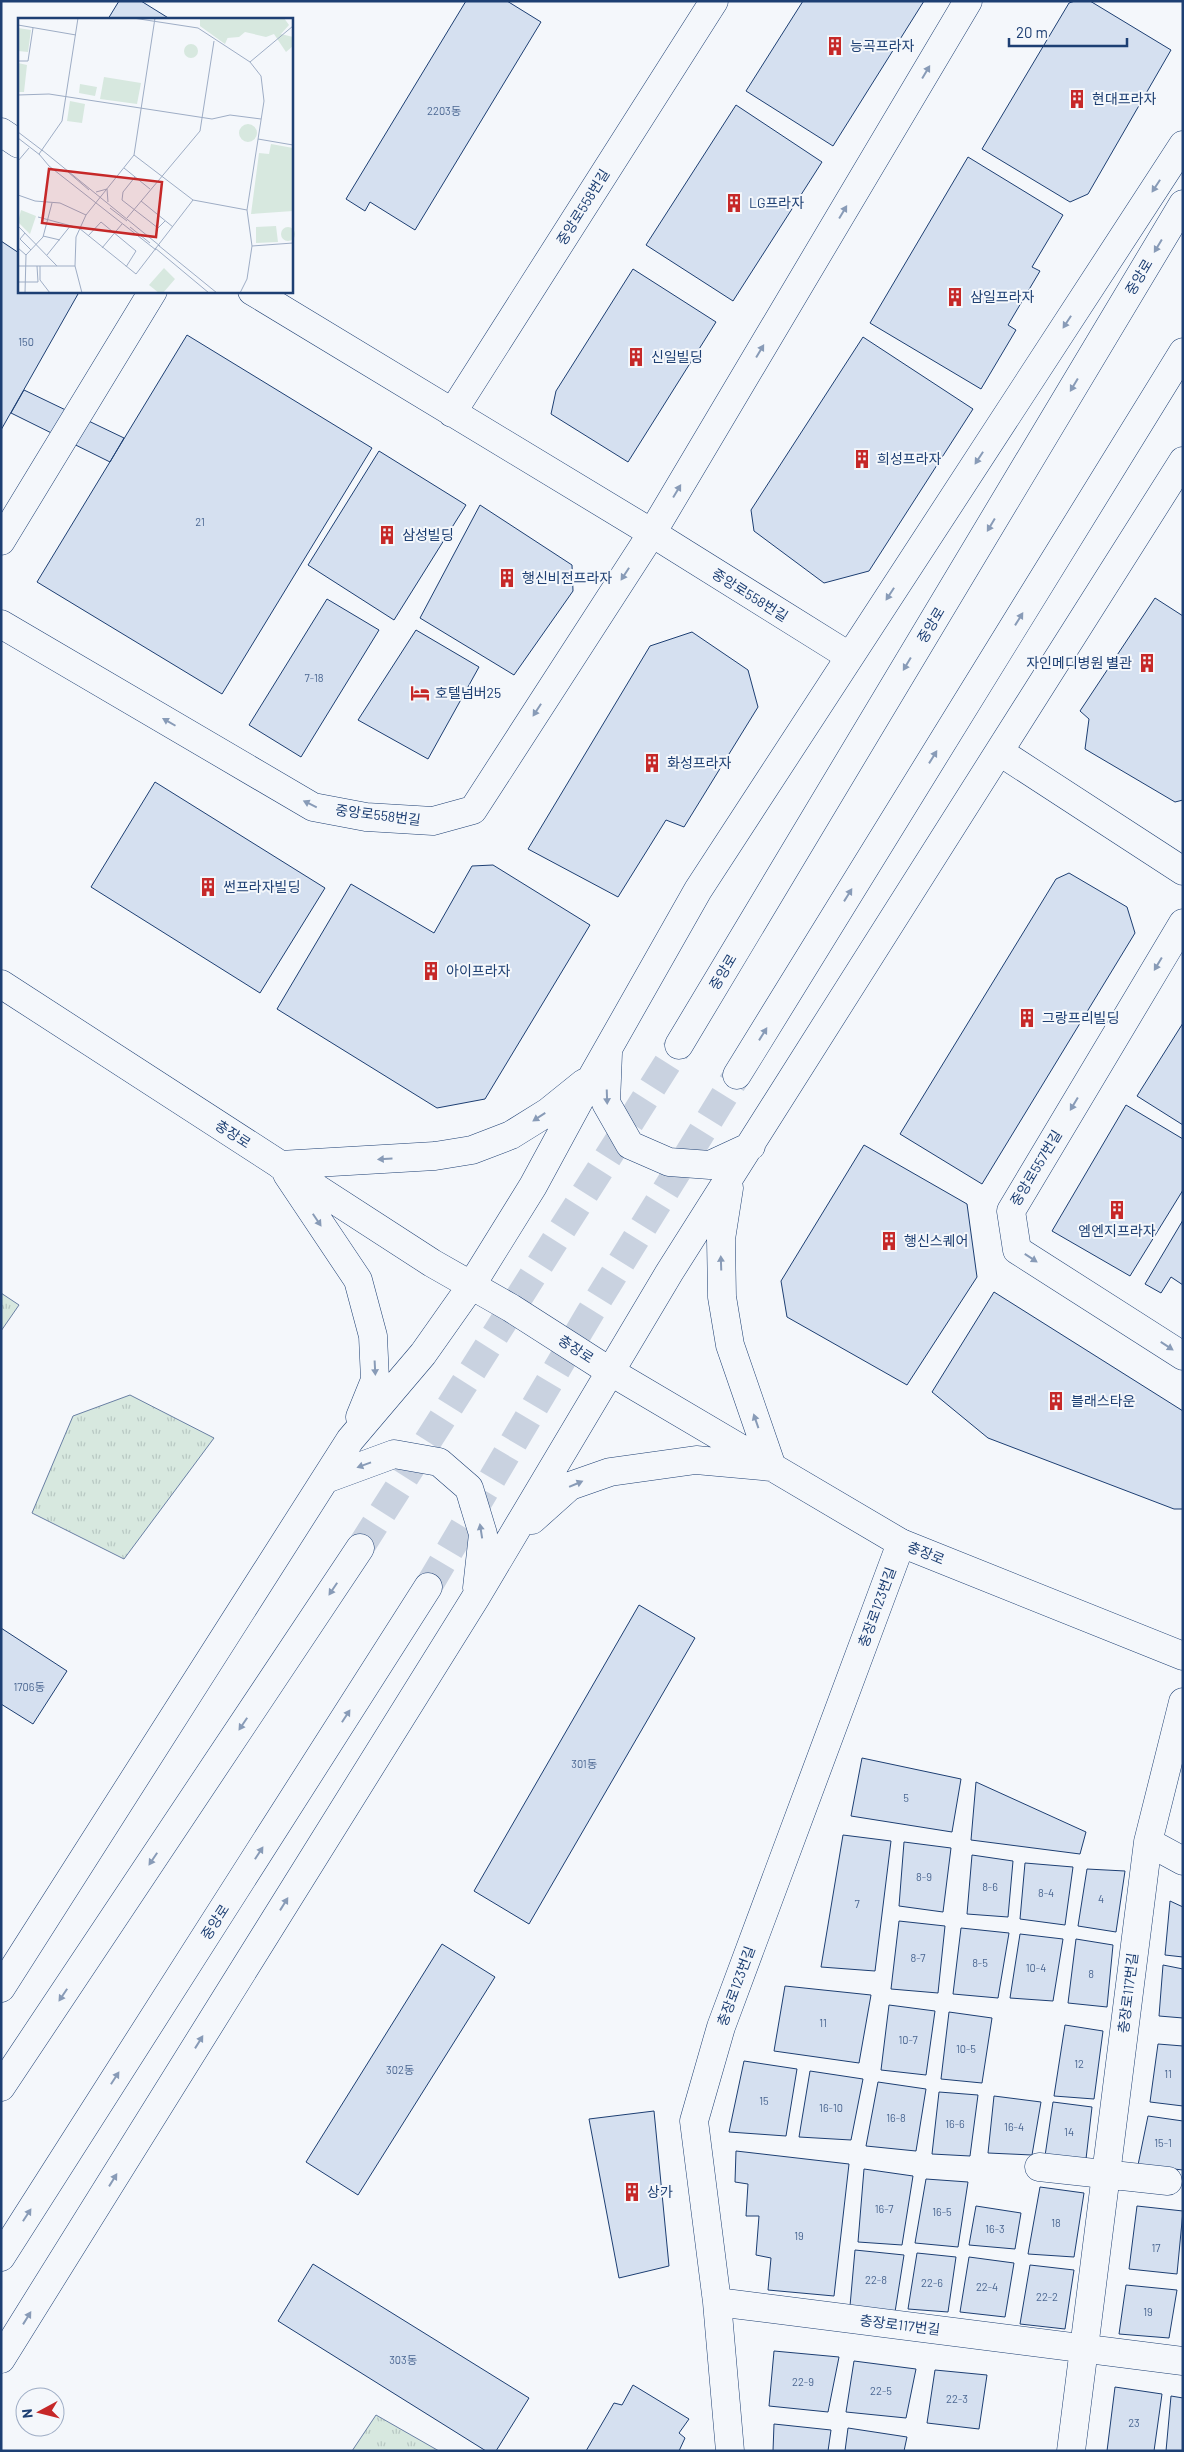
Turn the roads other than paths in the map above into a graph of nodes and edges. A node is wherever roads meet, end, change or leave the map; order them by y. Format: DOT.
graph roads {
  1 [pos="714,1"];
  2 [pos="968,1"];
  3 [pos="1,132"];
  4 [pos="18,143"];
  5 [pos="1183,145"];
  6 [pos="1183,204"];
  7 [pos="152,292"];
  8 [pos="254,292"];
  9 [pos="1183,352"];
  10 [pos="452,413"];
  11 [pos="1183,461"];
  12 [pos="652,533"];
  13 [pos="1,541"];
  14 [pos="1,624"];
  15 [pos="850,656"];
  16 [pos="1000,752"];
  17 [pos="1183,871"];
  18 [pos="1183,922"];
  19 [pos="1,984"];
  20 [pos="679,1045"];
  21 [pos="608,1048"];
  22 [pos="737,1075"];
  23 [pos="592,1077"];
  24 [pos="751,1146"];
  25 [pos="280,1165"];
  26 [pos="731,1177"];
  27 [pos="471,1286"];
  28 [pos="1183,1356"];
  29 [pos="611,1372"];
  30 [pos="350,1440"];
  31 [pos="772,1467"];
  32 [pos="326,1479"];
  33 [pos="512,1538"];
  34 [pos="901,1543"];
  35 [pos="360,1548"];
  36 [pos="428,1587"];
  37 [pos="476,1597"];
  38 [pos="1183,1656"];
  39 [pos="1183,1702"];
  40 [pos="1148,1842"];
  41 [pos="1183,1861"];
  42 [pos="1,1988"];
  43 [pos="1,2088"];
  44 [pos="1039,2167"];
  45 [pos="1105,2173"];
  46 [pos="1168,2181"];
  47 [pos="1,2256"];
  48 [pos="717,2302"];
  49 [pos="1083,2348"];
  50 [pos="1,2359"];
  51 [pos="1183,2361"];
  52 [pos="730,2451"];
  53 [pos="1071,2451"];
  1 -- 10 [label="main road, 중앙로558번길"];
  12 -- 2 [label="main road, one-way"];
  3 -- 4 [label="main road"];
  5 -- 15 [label="main road, one-way"];
  6 -- 20 [label="main road, 중앙로, one-way"];
  7 -- 13 [label="main road"];
  8 -- 10 [label="main road, 중앙로558번길"];
  22 -- 9 [label="main road, one-way"];
  10 -- 12 [label="main road, 중앙로558번길"];
  11 -- 16 [label="main road"];
  12 -- 14 [label="main road, 중앙로558번길, one-way"];
  12 -- 15 [label="main road, 중앙로558번길"];
  15 -- 21 [label="main road"];
  16 -- 17 [label="main road"];
  16 -- 24 [label="main road"];
  18 -- 28 [label="main road, 중앙로557번길, one-way"];
  19 -- 25 [label="main road, 충장로"];
  21 -- 23 [label="main road"];
  21 -- 24 [label="main road, one-way"];
  23 -- 25 [label="main road, one-way"];
  23 -- 27 [label="main road"];
  24 -- 26 [label="main road"];
  25 -- 27 [label="main road, 충장로"];
  25 -- 30 [label="main road, one-way"];
  26 -- 29 [label="main road"];
  31 -- 26 [label="main road, one-way"];
  27 -- 29 [label="main road, 충장로"];
  27 -- 30 [label="main road"];
  29 -- 31 [label="main road, 충장로"];
  29 -- 33 [label="main road"];
  30 -- 32 [label="main road"];
  33 -- 31 [label="main road, one-way"];
  31 -- 34 [label="main road, 충장로"];
  37 -- 32 [label="main road, one-way"];
  32 -- 42 [label="main road"];
  33 -- 37 [label="main road"];
  34 -- 38 [label="main road, 충장로"];
  34 -- 48 [label="main road, 충장로123번길"];
  35 -- 43 [label="main road, one-way"];
  47 -- 36 [label="main road, 중앙로, one-way"];
  50 -- 37 [label="main road, one-way"];
  39 -- 40 [label="main road, 충장로117번길"];
  40 -- 41 [label="main road"];
  40 -- 45 [label="main road, 충장로117번길"];
  44 -- 45 [label="main road"];
  45 -- 46 [label="main road"];
  45 -- 49 [label="main road, 충장로117번길"];
  48 -- 49 [label="main road, 충장로117번길"];
  48 -- 52 [label="main road, 충장로123번길"];
  49 -- 51 [label="main road, 충장로117번길"];
  49 -- 53 [label="main road, 충장로117번길"];
}
